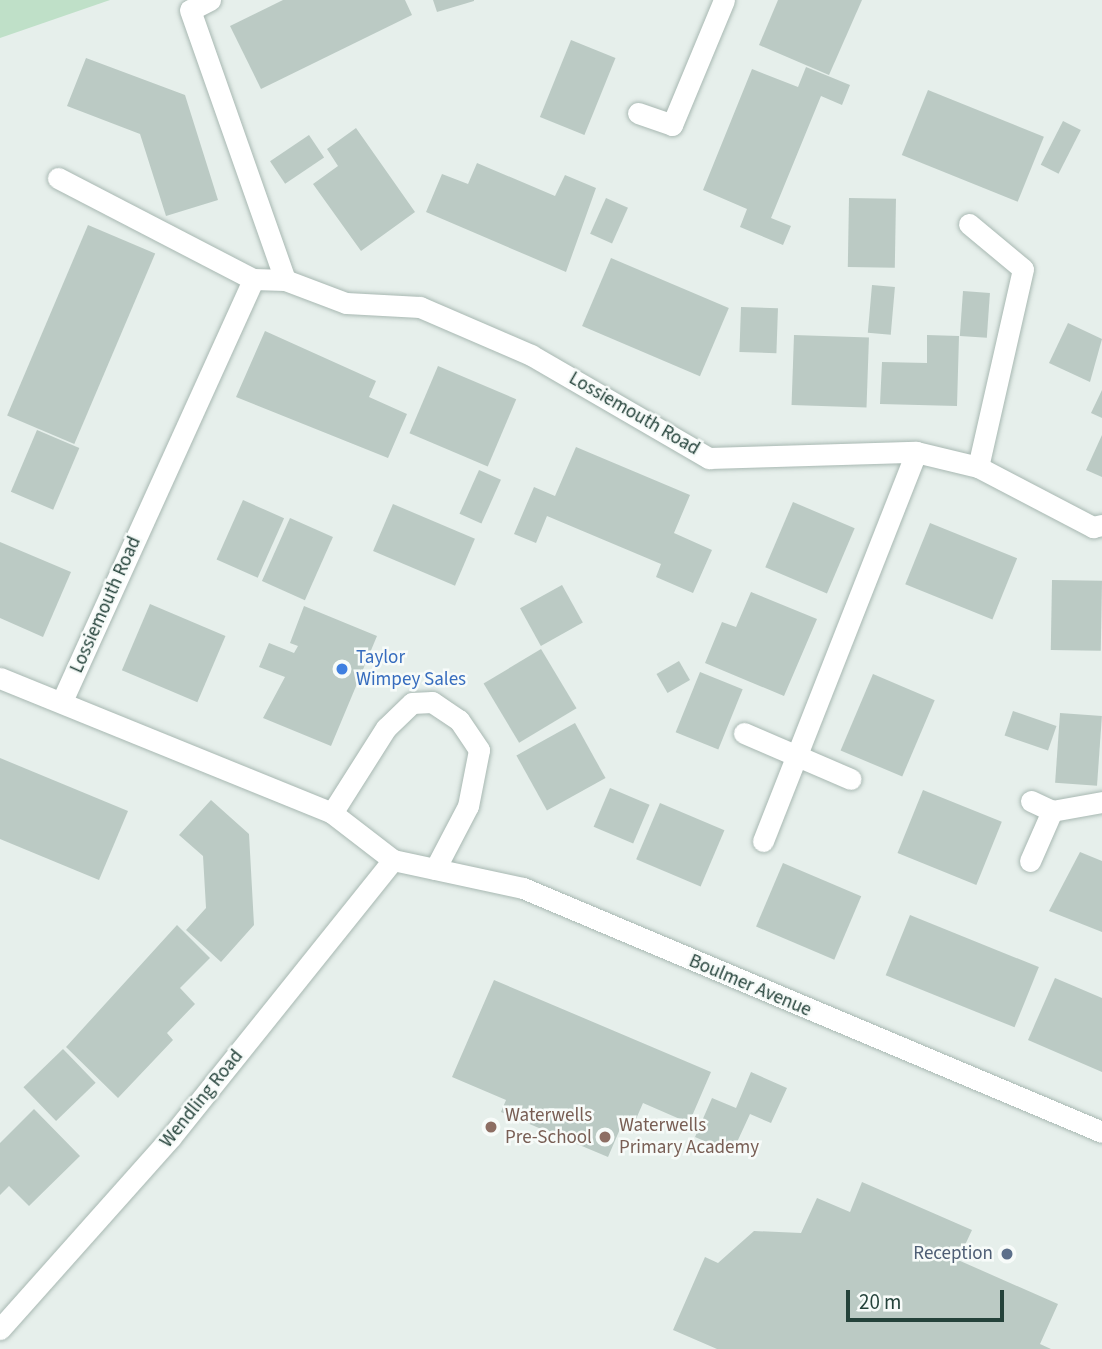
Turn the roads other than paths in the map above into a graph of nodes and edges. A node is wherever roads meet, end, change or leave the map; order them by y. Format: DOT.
graph roads {
  1 [pos="210,0"];
  2 [pos="724,0"];
  3 [pos="638,113"];
  4 [pos="58,178"];
  5 [pos="969,223"];
  6 [pos="253,279"];
  7 [pos="285,280"];
  8 [pos="916,452"];
  9 [pos="978,467"];
  10 [pos="1102,525"];
  11 [pos="0,678"];
  12 [pos="62,701"];
  13 [pos="744,733"];
  14 [pos="800,757"];
  15 [pos="851,779"];
  16 [pos="1031,801"];
  17 [pos="1102,802"];
  18 [pos="1052,811"];
  19 [pos="332,813"];
  20 [pos="762,841"];
  21 [pos="393,860"];
  22 [pos="1030,861"];
  23 [pos="435,869"];
  24 [pos="1102,1132"];
  25 [pos="0,1329"];
  1 -- 7 [label="street"];
  2 -- 3 [label="street"];
  4 -- 6 [label="street, Lossiemouth Road"];
  5 -- 9 [label="street"];
  6 -- 7 [label="street, Lossiemouth Road"];
  6 -- 12 [label="street, Lossiemouth Road"];
  7 -- 8 [label="street, Lossiemouth Road"];
  8 -- 9 [label="street, Lossiemouth Road"];
  8 -- 14 [label="street"];
  9 -- 10 [label="street, Lossiemouth Road"];
  11 -- 12 [label="street"];
  12 -- 19 [label="street"];
  13 -- 14 [label="street"];
  14 -- 15 [label="street"];
  14 -- 20 [label="street"];
  16 -- 18 [label="street"];
  17 -- 18 [label="street"];
  18 -- 22 [label="street"];
  19 -- 21 [label="street"];
  19 -- 23 [label="street"];
  21 -- 23 [label="street, Boulmer Avenue"];
  21 -- 25 [label="street, Wendling Road"];
  23 -- 24 [label="street, Boulmer Avenue"];
}
